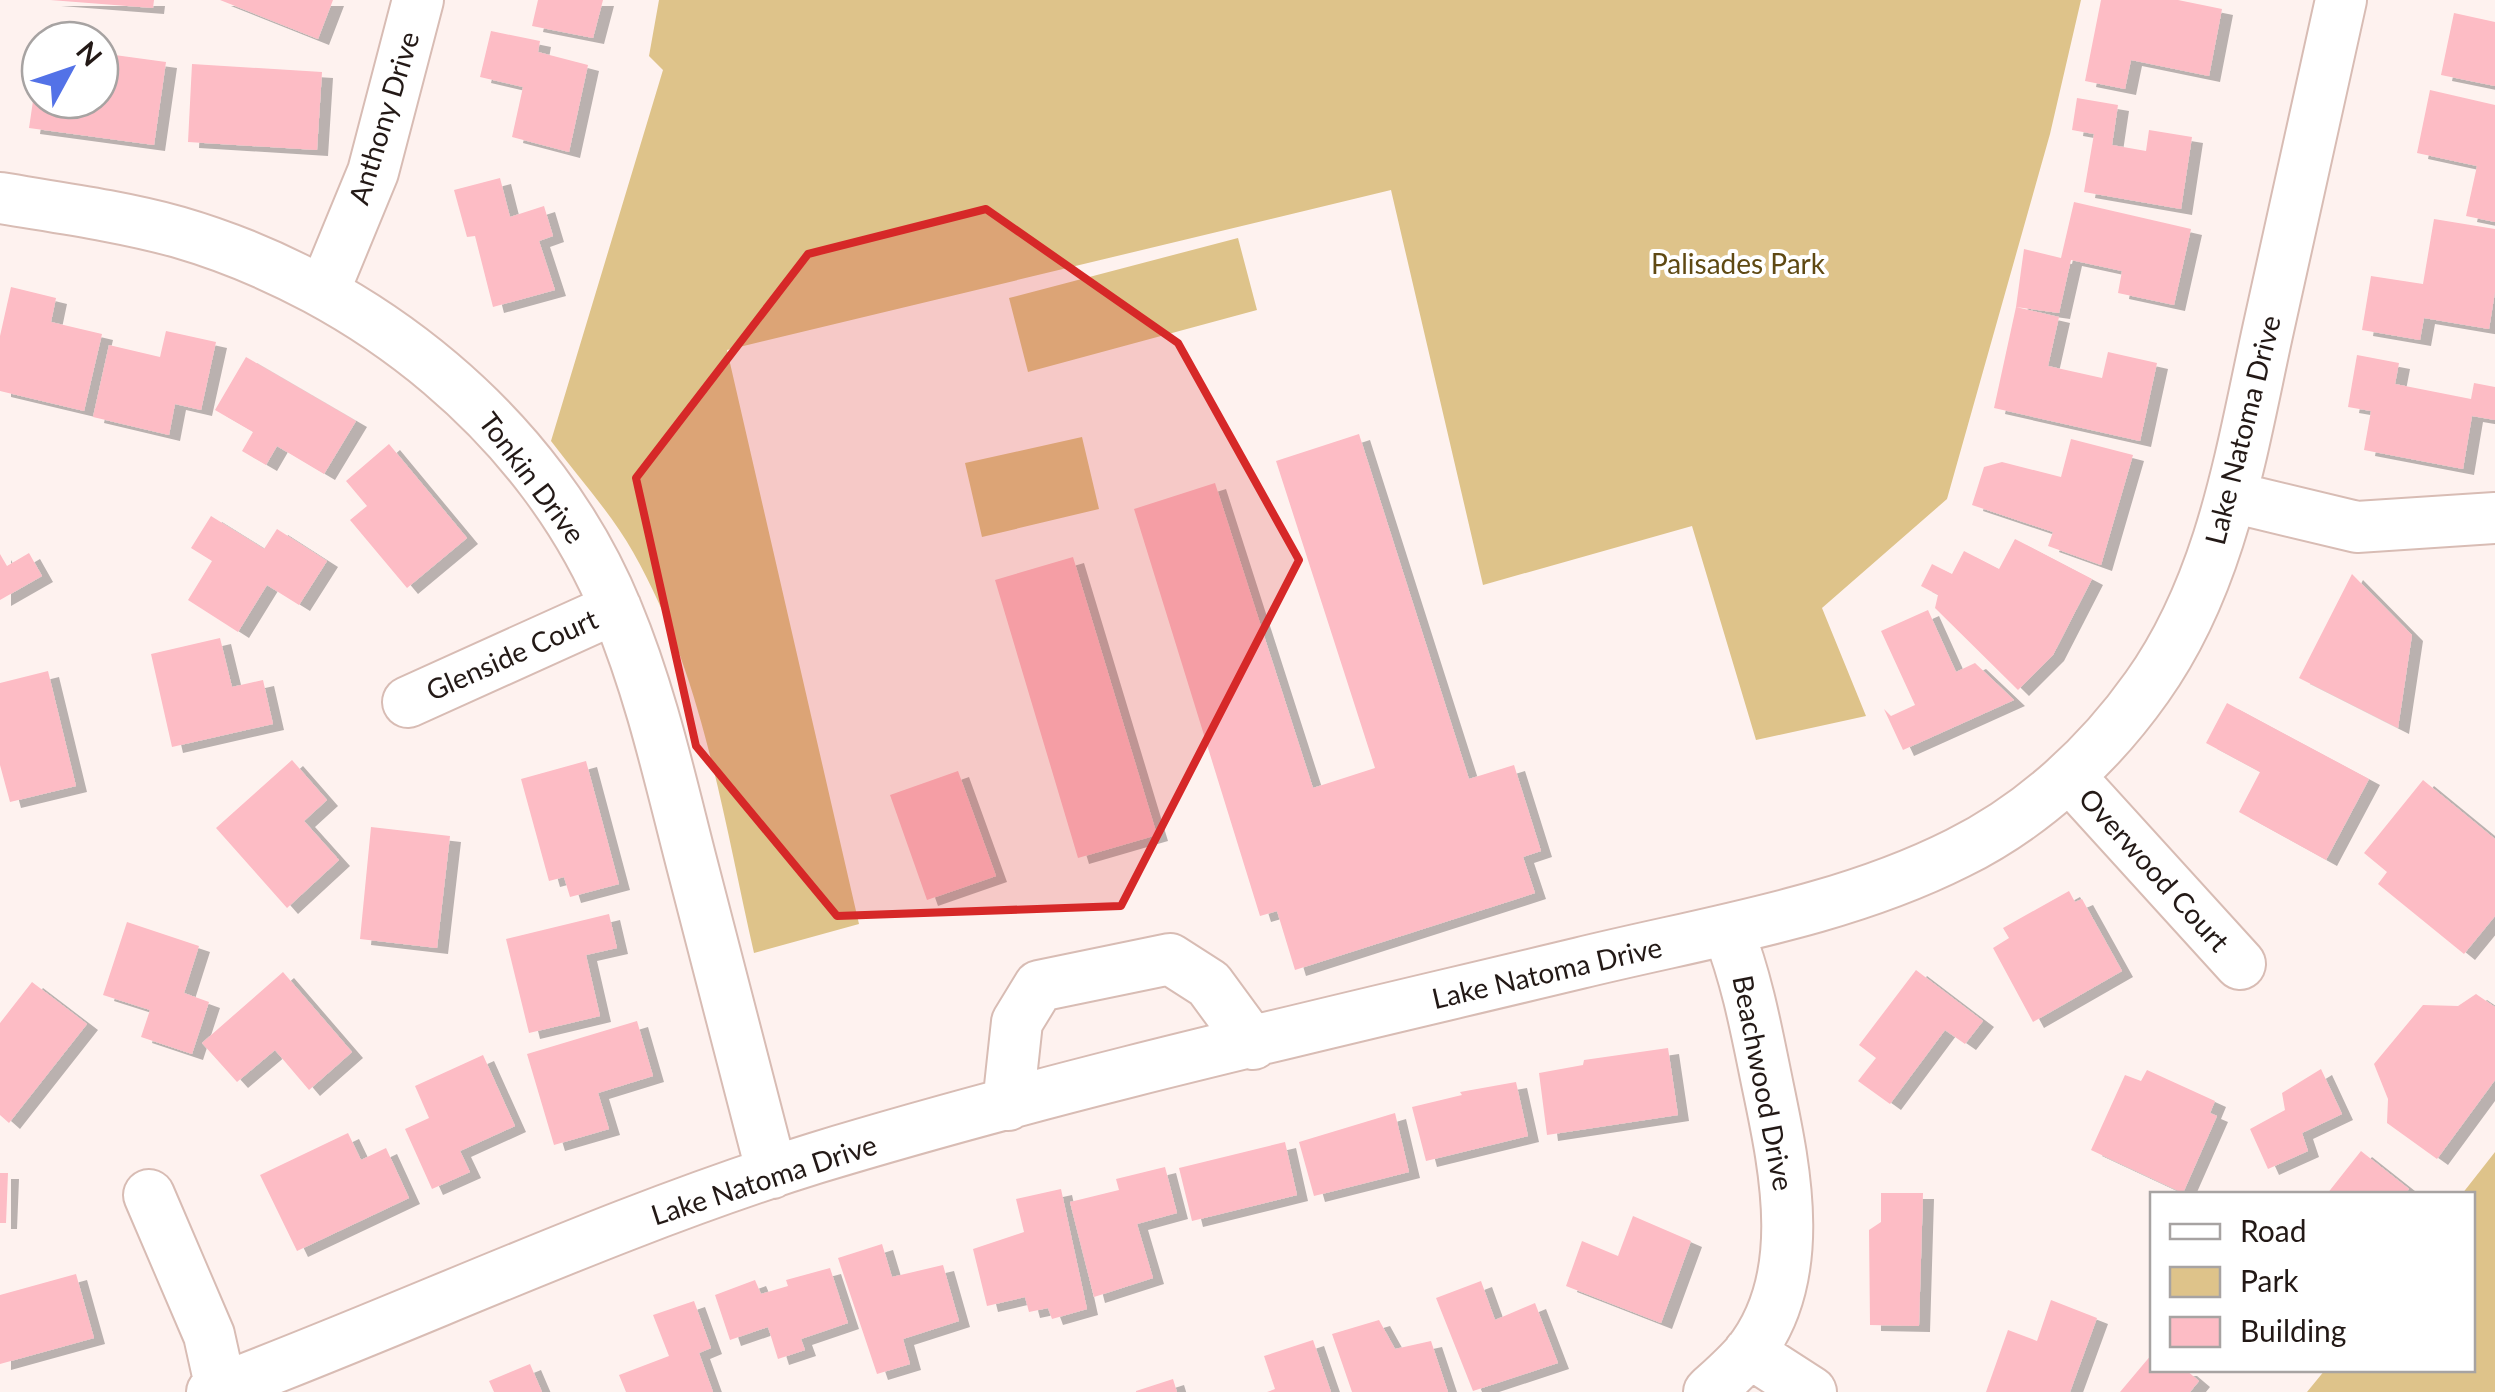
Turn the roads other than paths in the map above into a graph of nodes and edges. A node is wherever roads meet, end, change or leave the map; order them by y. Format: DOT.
graph roads {
  1 [pos="418,0"];
  2 [pos="2341,0"];
  3 [pos="0,198"];
  4 [pos="324,291"];
  5 [pos="2232,497"];
  6 [pos="2495,518"];
  7 [pos="616,608"];
  8 [pos="408,702"];
  9 [pos="2069,776"];
  10 [pos="1728,932"];
  11 [pos="2240,964"];
  12 [pos="1253,1044"];
  13 [pos="1008,1105"];
  14 [pos="772,1173"];
  15 [pos="149,1195"];
  16 [pos="1750,1352"];
  17 [pos="217,1390"];
  18 [pos="1709,1392"];
  19 [pos="1811,1392"];
  1 -- 4 [label="street, Anthony Drive"];
  2 -- 5 [label="street, Lake Natoma Drive"];
  3 -- 4 [label="street, Tonkin Drive"];
  4 -- 7 [label="street, Tonkin Drive"];
  5 -- 6 [label="street"];
  5 -- 9 [label="street, Lake Natoma Drive"];
  7 -- 8 [label="street, Glenside Court"];
  7 -- 14 [label="street, Tonkin Drive"];
  9 -- 10 [label="street, Lake Natoma Drive"];
  9 -- 11 [label="street, Overwood Court"];
  10 -- 12 [label="street, Lake Natoma Drive"];
  10 -- 16 [label="street, Beachwood Drive"];
  12 -- 13 [label="street, Lake Natoma Drive"];
  12 -- 13 [label="street"];
  13 -- 14 [label="street, Lake Natoma Drive"];
  14 -- 17 [label="street, Lake Natoma Drive"];
  15 -- 17 [label="street"];
  16 -- 18 [label="street, Beachwood Drive"];
  16 -- 19 [label="street"];
}
